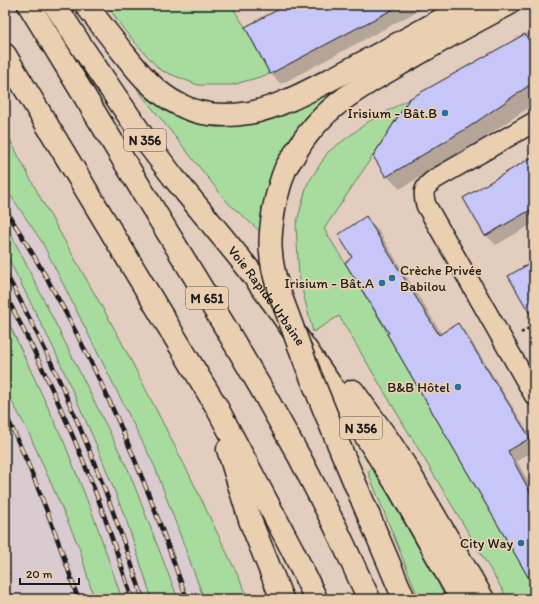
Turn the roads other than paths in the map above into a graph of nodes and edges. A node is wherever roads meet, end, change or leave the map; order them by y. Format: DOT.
graph roads {
  1 [pos="29,5"];
  2 [pos="55,5"];
  3 [pos="86,5"];
  4 [pos="469,5"];
  5 [pos="507,5"];
  6 [pos="5,55"];
  7 [pos="534,122"];
  8 [pos="247,267"];
  9 [pos="534,395"];
  10 [pos="215,404"];
  11 [pos="282,599"];
  12 [pos="316,599"];
  13 [pos="369,599"];
  14 [pos="404,599"];
  15 [pos="461,599"];
  16 [pos="483,599"];
  1 -- 13 [label="highway, M 651"];
  2 -- 8 [label="highway, Voie Rapide Urbaine / N 356"];
  3 -- 4 [label="highway"];
  5 -- 14 [label="highway, bridge"];
  6 -- 10 [label="highway"];
  7 -- 9 [label="street"];
  8 -- 15 [label="highway, Voie Rapide Urbaine / N 356"];
  8 -- 16 [label="highway"];
  10 -- 11 [label="highway"];
  10 -- 12 [label="highway"];
}
